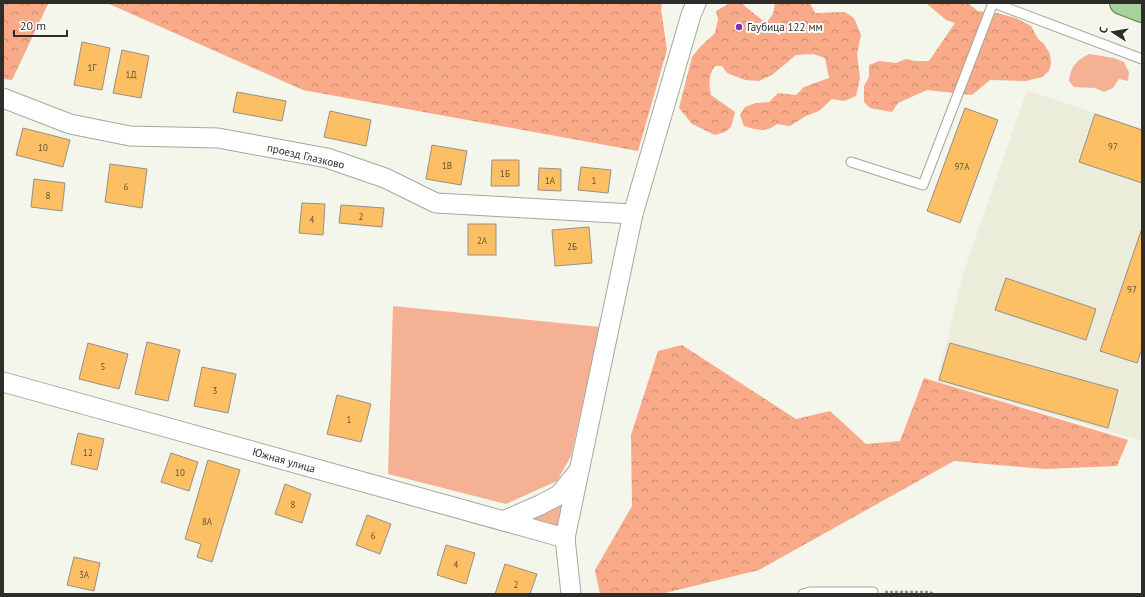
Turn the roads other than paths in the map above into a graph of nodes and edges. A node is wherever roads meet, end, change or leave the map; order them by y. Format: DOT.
graph roads {
  1 [pos="696,3"];
  2 [pos="993,3"];
  3 [pos="1121,3"];
  4 [pos="1142,11"];
  5 [pos="1142,59"];
  6 [pos="3,98"];
  7 [pos="851,162"];
  8 [pos="633,214"];
  9 [pos="3,382"];
  10 [pos="579,471"];
  11 [pos="503,521"];
  12 [pos="565,538"];
  13 [pos="873,592"];
  14 [pos="571,594"];
  15 [pos="804,594"];
  1 -- 8 [label="street"];
  2 -- 5 [label="lane"];
  2 -- 7 [label="lane"];
  3 -- 4 [label="main road"];
  6 -- 8 [label="street, проезд Глазково"];
  8 -- 10 [label="street"];
  9 -- 11 [label="street, Южная улица"];
  10 -- 11 [label="street"];
  10 -- 12 [label="street"];
  11 -- 12 [label="street, Южная улица"];
  12 -- 14 [label="street"];
  13 -- 15 [label="lane"];
}
